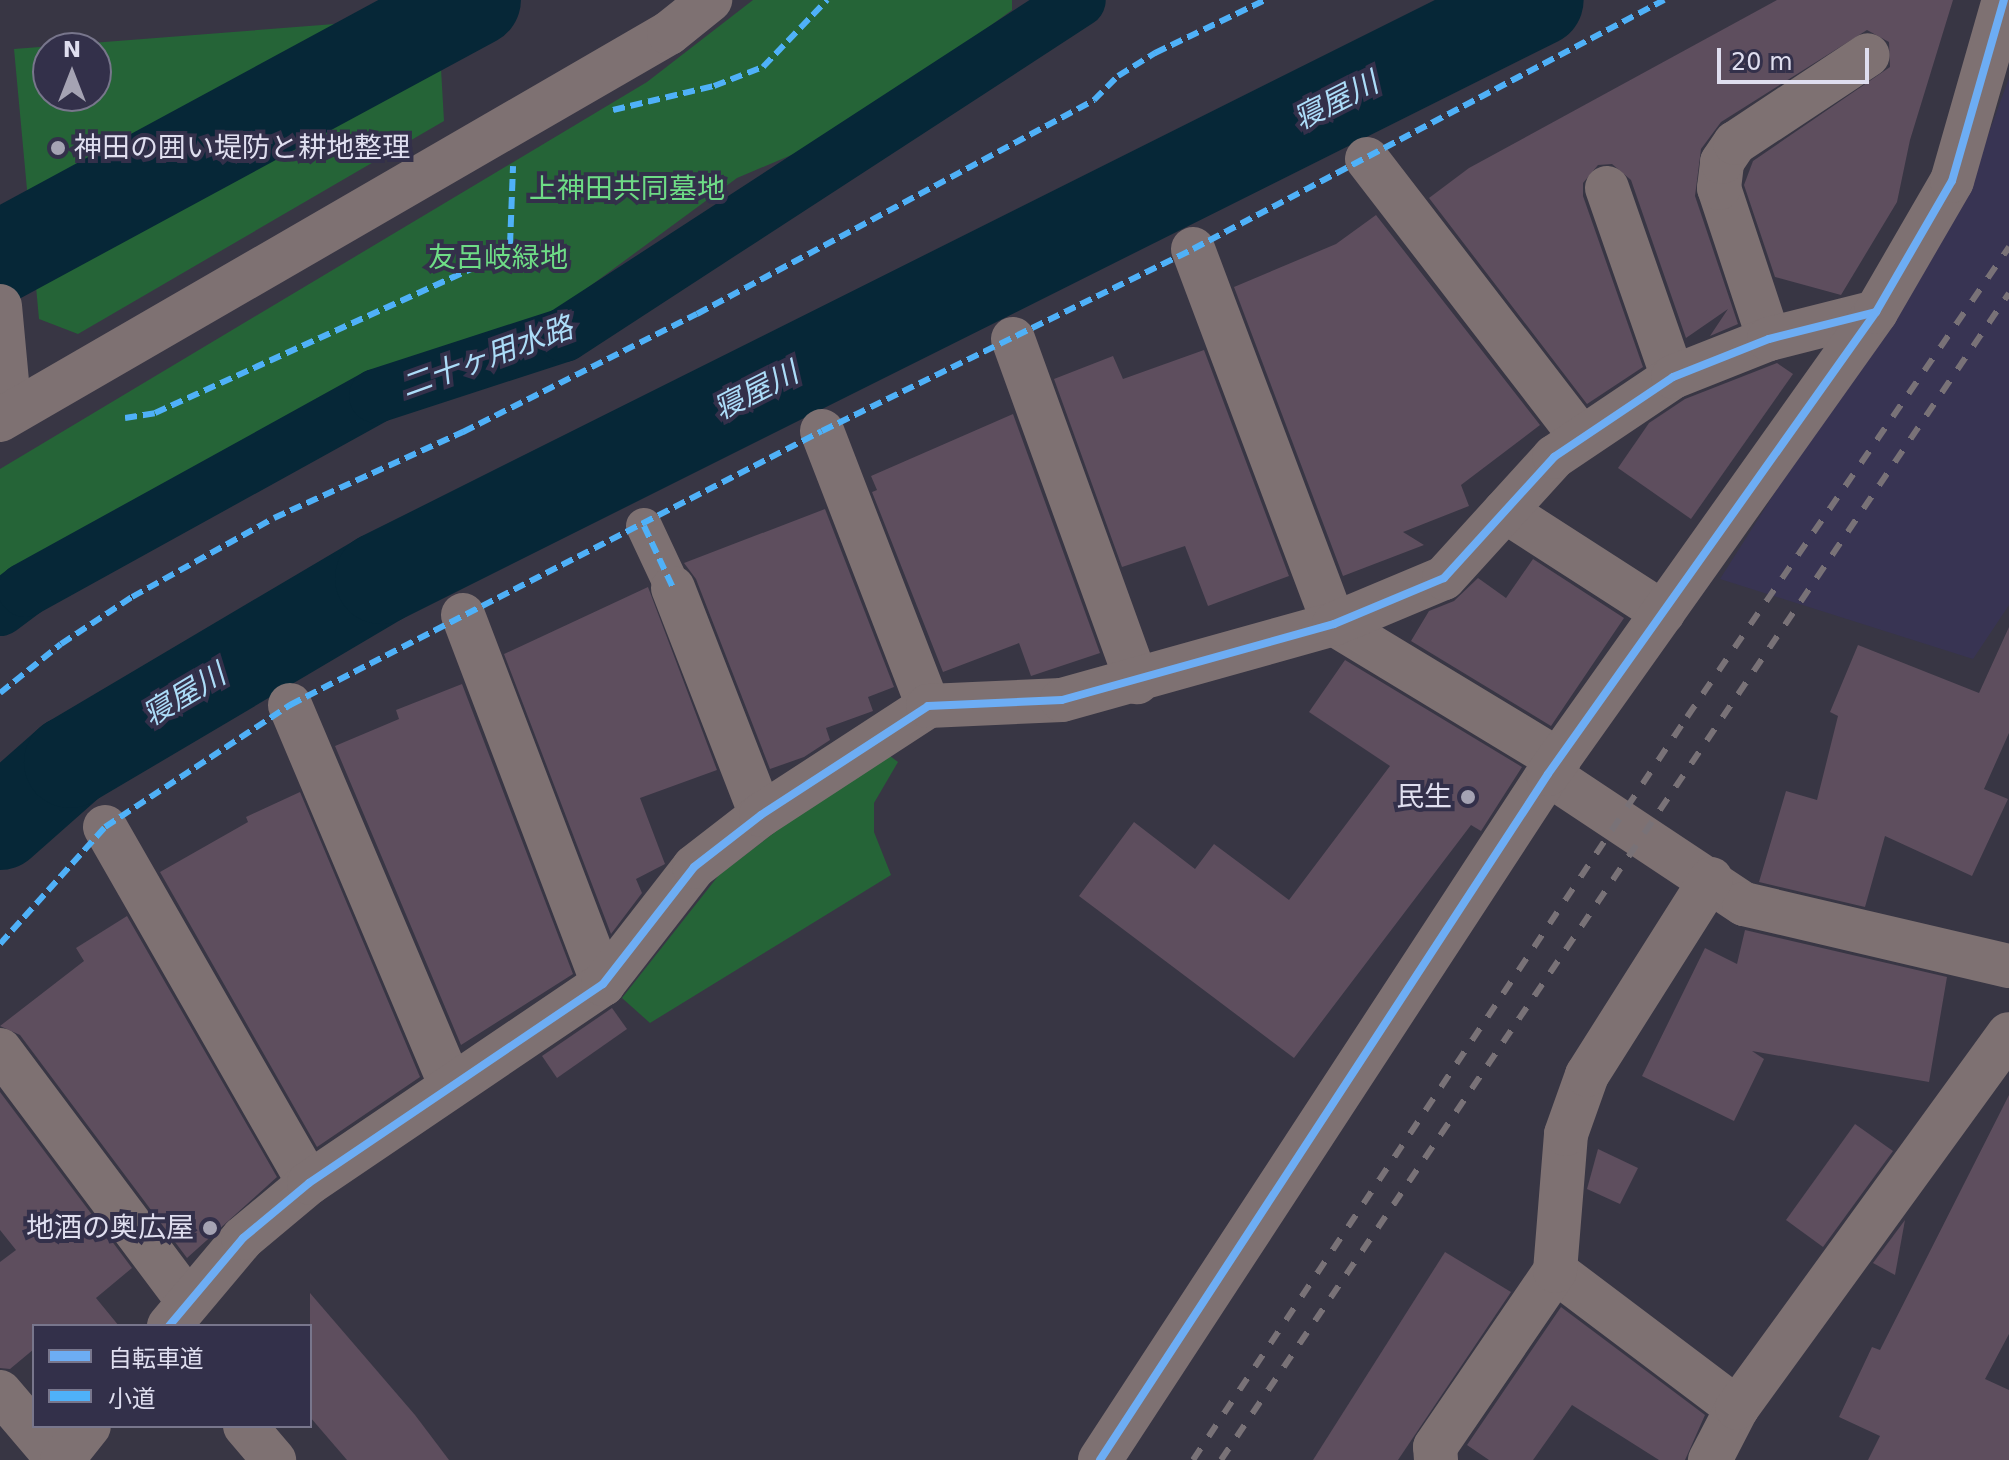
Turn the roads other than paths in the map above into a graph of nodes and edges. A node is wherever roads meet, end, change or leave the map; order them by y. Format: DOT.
graph roads {
  1 [pos="710,0"];
  2 [pos="2004,0"];
  3 [pos="1868,55"];
  4 [pos="1367,159"];
  5 [pos="1607,188"];
  6 [pos="1193,249"];
  7 [pos="0,306"];
  8 [pos="1876,312"];
  9 [pos="1013,339"];
  10 [pos="1769,339"];
  11 [pos="1673,377"];
  12 [pos="5,417"];
  13 [pos="822,431"];
  14 [pos="1581,437"];
  15 [pos="1505,511"];
  16 [pos="644,526"];
  17 [pos="673,588"];
  18 [pos="1663,613"];
  19 [pos="463,615"];
  20 [pos="1334,624"];
  21 [pos="1137,682"];
  22 [pos="290,705"];
  23 [pos="928,706"];
  24 [pos="1553,767"];
  25 [pos="761,815"];
  26 [pos="105,827"];
  27 [pos="1711,879"];
  28 [pos="2009,966"];
  29 [pos="603,984"];
  30 [pos="2009,1034"];
  31 [pos="0,1050"];
  32 [pos="450,1083"];
  33 [pos="309,1183"];
  34 [pos="1555,1271"];
  35 [pos="178,1313"];
  36 [pos="0,1392"];
  37 [pos="1737,1408"];
  38 [pos="87,1428"];
  39 [pos="247,1428"];
  40 [pos="60,1460"];
  41 [pos="274,1460"];
  42 [pos="1100,1460"];
  43 [pos="1436,1460"];
  44 [pos="1710,1460"];
  1 -- 12 [label="street"];
  2 -- 8 [label="street"];
  3 -- 10 [label="street"];
  4 -- 14 [label="street"];
  5 -- 11 [label="street"];
  6 -- 20 [label="street"];
  7 -- 12 [label="street"];
  8 -- 10 [label="street"];
  8 -- 18 [label="street"];
  9 -- 21 [label="street"];
  10 -- 11 [label="street"];
  11 -- 14 [label="street"];
  13 -- 23 [label="street"];
  14 -- 15 [label="street"];
  15 -- 18 [label="street"];
  15 -- 20 [label="street"];
  16 -- 17 [label="street"];
  17 -- 25 [label="street"];
  18 -- 24 [label="street"];
  19 -- 29 [label="street"];
  20 -- 21 [label="street"];
  20 -- 24 [label="street"];
  21 -- 23 [label="street"];
  22 -- 32 [label="street"];
  23 -- 25 [label="street"];
  24 -- 27 [label="street"];
  24 -- 42 [label="street"];
  25 -- 29 [label="street"];
  26 -- 33 [label="street"];
  27 -- 28 [label="street"];
  27 -- 34 [label="street"];
  29 -- 32 [label="street"];
  30 -- 37 [label="street"];
  31 -- 35 [label="street"];
  32 -- 33 [label="street"];
  33 -- 35 [label="street"];
  34 -- 37 [label="street"];
  34 -- 43 [label="street"];
  36 -- 40 [label="street"];
  37 -- 44 [label="street"];
  38 -- 40 [label="street"];
  39 -- 41 [label="street"];
}
